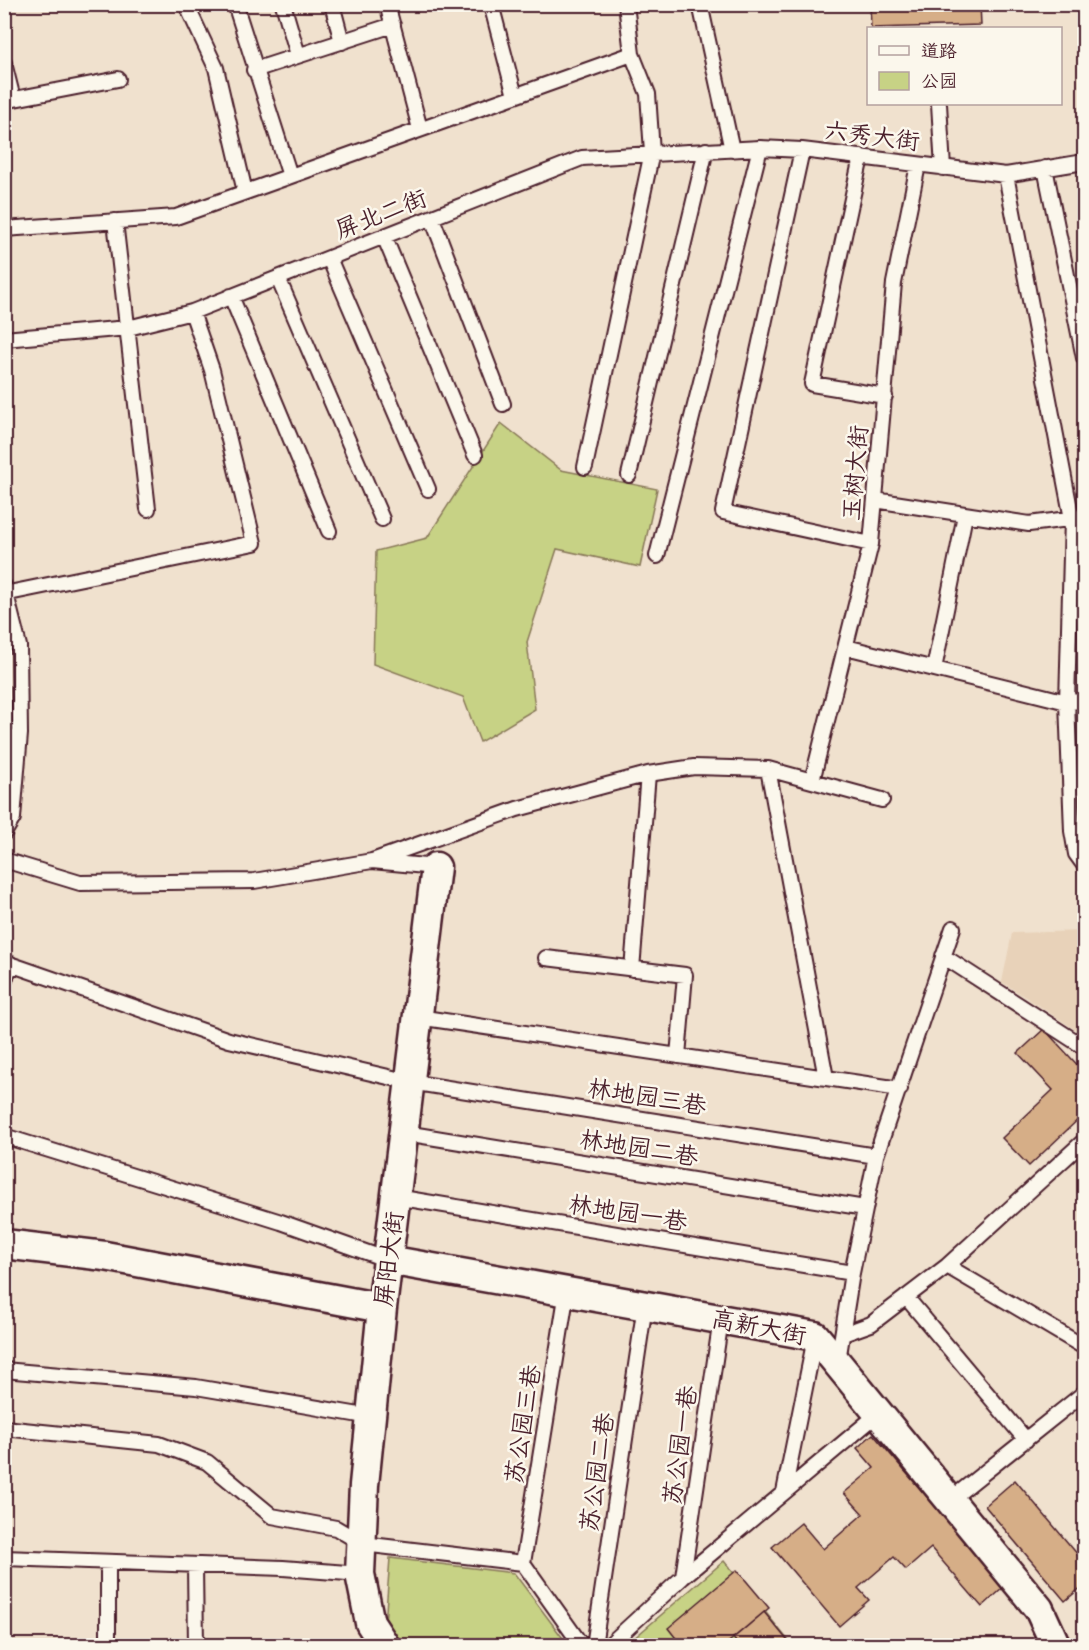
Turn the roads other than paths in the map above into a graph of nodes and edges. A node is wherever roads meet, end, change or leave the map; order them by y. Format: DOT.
graph roads {
  1 [pos="186,4"];
  2 [pos="235,4"];
  3 [pos="283,4"];
  4 [pos="332,4"];
  5 [pos="387,4"];
  6 [pos="491,4"];
  7 [pos="626,4"];
  8 [pos="700,4"];
  9 [pos="393,26"];
  10 [pos="342,42"];
  11 [pos="632,54"];
  12 [pos="298,55"];
  13 [pos="4,63"];
  14 [pos="254,70"];
  15 [pos="118,80"];
  16 [pos="514,96"];
  17 [pos="9,100"];
  18 [pos="939,105"];
  19 [pos="420,129"];
  20 [pos="760,148"];
  21 [pos="706,150"];
  22 [pos="732,150"];
  23 [pos="802,150"];
  24 [pos="652,152"];
  25 [pos="861,157"];
  26 [pos="1084,162"];
  27 [pos="918,165"];
  28 [pos="944,168"];
  29 [pos="1045,168"];
  30 [pos="1006,175"];
  31 [pos="290,176"];
  32 [pos="245,192"];
  33 [pos="432,218"];
  34 [pos="115,221"];
  35 [pos="4,229"];
  36 [pos="384,237"];
  37 [pos="329,258"];
  38 [pos="278,278"];
  39 [pos="231,296"];
  40 [pos="192,312"];
  41 [pos="128,328"];
  42 [pos="4,339"];
  43 [pos="1084,358"];
  44 [pos="885,396"];
  45 [pos="503,404"];
  46 [pos="475,455"];
  47 [pos="585,467"];
  48 [pos="629,475"];
  49 [pos="428,489"];
  50 [pos="875,500"];
  51 [pos="148,509"];
  52 [pos="965,515"];
  53 [pos="1078,518"];
  54 [pos="382,519"];
  55 [pos="329,531"];
  56 [pos="871,544"];
  57 [pos="657,556"];
  58 [pos="5,591"];
  59 [pos="846,647"];
  60 [pos="934,669"];
  61 [pos="1084,701"];
  62 [pos="1067,702"];
  63 [pos="20,734"];
  64 [pos="4,742"];
  65 [pos="768,769"];
  66 [pos="648,774"];
  67 [pos="812,781"];
  68 [pos="882,800"];
  69 [pos="9,820"];
  70 [pos="4,833"];
  71 [pos="4,860"];
  72 [pos="372,861"];
  73 [pos="1084,864"];
  74 [pos="436,867"];
  75 [pos="953,928"];
  76 [pos="943,956"];
  77 [pos="546,958"];
  78 [pos="8,963"];
  79 [pos="632,969"];
  80 [pos="4,982"];
  81 [pos="418,1017"];
  82 [pos="1084,1047"];
  83 [pos="678,1056"];
  84 [pos="826,1078"];
  85 [pos="410,1082"];
  86 [pos="900,1089"];
  87 [pos="405,1132"];
  88 [pos="4,1136"];
  89 [pos="1084,1142"];
  90 [pos="876,1156"];
  91 [pos="396,1197"];
  92 [pos="865,1208"];
  93 [pos="4,1244"];
  94 [pos="388,1260"];
  95 [pos="947,1266"];
  96 [pos="852,1273"];
  97 [pos="567,1291"];
  98 [pos="906,1297"];
  99 [pos="645,1305"];
  100 [pos="382,1308"];
  101 [pos="721,1319"];
  102 [pos="829,1335"];
  103 [pos="1084,1347"];
  104 [pos="4,1370"];
  105 [pos="1084,1393"];
  106 [pos="879,1413"];
  107 [pos="371,1417"];
  108 [pos="4,1428"];
  109 [pos="1026,1440"];
  110 [pos="784,1492"];
  111 [pos="950,1500"];
  112 [pos="363,1544"];
  113 [pos="4,1558"];
  114 [pos="108,1562"];
  115 [pos="523,1563"];
  116 [pos="195,1565"];
  117 [pos="360,1574"];
  118 [pos="682,1577"];
  119 [pos="108,1646"];
  120 [pos="196,1646"];
  121 [pos="385,1646"];
  122 [pos="582,1646"];
  123 [pos="594,1646"];
  124 [pos="608,1646"];
  125 [pos="1056,1646"];
  1 -- 32 [label="lane"];
  2 -- 14 [label="lane"];
  3 -- 12 [label="lane"];
  4 -- 10 [label="lane"];
  5 -- 9 [label="lane"];
  6 -- 16 [label="lane"];
  7 -- 11 [label="lane"];
  8 -- 22 [label="lane"];
  9 -- 10 [label="lane"];
  9 -- 19 [label="lane"];
  10 -- 12 [label="lane"];
  11 -- 16 [label="lane"];
  11 -- 24 [label="lane"];
  12 -- 14 [label="lane"];
  13 -- 17 [label="lane"];
  14 -- 31 [label="lane"];
  15 -- 17 [label="lane"];
  16 -- 19 [label="lane"];
  18 -- 28 [label="lane"];
  19 -- 31 [label="lane"];
  20 -- 22 [label="lane, 六秀大街"];
  20 -- 23 [label="lane, 六秀大街"];
  20 -- 57 [label="lane"];
  21 -- 22 [label="lane, 六秀大街"];
  21 -- 24 [label="lane, 六秀大街"];
  21 -- 48 [label="lane"];
  23 -- 25 [label="lane, 六秀大街"];
  23 -- 56 [label="lane"];
  24 -- 33 [label="lane, 屏北二街"];
  24 -- 47 [label="lane"];
  25 -- 27 [label="lane, 六秀大街"];
  25 -- 44 [label="lane"];
  26 -- 29 [label="lane, 六秀大街"];
  27 -- 28 [label="lane, 六秀大街"];
  27 -- 44 [label="lane, 玉树大街"];
  28 -- 30 [label="lane, 六秀大街"];
  29 -- 30 [label="lane, 六秀大街"];
  29 -- 43 [label="lane"];
  30 -- 53 [label="lane"];
  31 -- 32 [label="lane"];
  32 -- 34 [label="lane"];
  33 -- 36 [label="lane, 屏北二街"];
  33 -- 45 [label="lane"];
  34 -- 35 [label="lane"];
  34 -- 41 [label="lane"];
  36 -- 37 [label="lane, 屏北二街"];
  36 -- 46 [label="lane"];
  37 -- 38 [label="lane, 屏北二街"];
  37 -- 49 [label="lane"];
  38 -- 39 [label="lane, 屏北二街"];
  38 -- 54 [label="lane"];
  39 -- 40 [label="lane, 屏北二街"];
  39 -- 55 [label="lane"];
  40 -- 41 [label="lane, 屏北二街"];
  40 -- 58 [label="lane"];
  41 -- 42 [label="lane, 屏北二街"];
  41 -- 51 [label="lane"];
  44 -- 50 [label="lane, 玉树大街"];
  50 -- 52 [label="lane"];
  50 -- 56 [label="lane, 玉树大街"];
  52 -- 53 [label="lane"];
  52 -- 60 [label="lane"];
  53 -- 62 [label="lane"];
  56 -- 59 [label="lane, 玉树大街"];
  58 -- 63 [label="lane"];
  59 -- 60 [label="lane"];
  59 -- 67 [label="lane, 玉树大街"];
  60 -- 62 [label="lane"];
  61 -- 62 [label="lane"];
  62 -- 73 [label="lane"];
  63 -- 64 [label="lane"];
  63 -- 69 [label="lane"];
  65 -- 66 [label="lane"];
  65 -- 67 [label="lane"];
  65 -- 84 [label="lane"];
  66 -- 72 [label="lane"];
  66 -- 79 [label="lane"];
  67 -- 68 [label="lane"];
  69 -- 70 [label="lane"];
  71 -- 72 [label="lane"];
  72 -- 74 [label="lane"];
  74 -- 81 [label="street, 屏阳大街"];
  75 -- 76 [label="lane"];
  76 -- 82 [label="lane"];
  76 -- 86 [label="lane"];
  77 -- 79 [label="lane"];
  78 -- 80 [label="lane"];
  78 -- 85 [label="lane, 林地园三巷"];
  79 -- 83 [label="lane"];
  81 -- 83 [label="lane"];
  81 -- 85 [label="street, 屏阳大街"];
  83 -- 84 [label="lane"];
  84 -- 86 [label="lane"];
  85 -- 87 [label="street, 屏阳大街"];
  85 -- 90 [label="lane, 林地园三巷"];
  86 -- 90 [label="lane"];
  87 -- 91 [label="street, 屏阳大街"];
  87 -- 92 [label="lane, 林地园二巷"];
  88 -- 94 [label="lane"];
  89 -- 95 [label="lane"];
  90 -- 92 [label="lane"];
  91 -- 94 [label="street, 屏阳大街"];
  91 -- 96 [label="lane, 林地园一巷"];
  92 -- 96 [label="lane"];
  93 -- 100 [label="street"];
  94 -- 97 [label="street, 高新大街"];
  94 -- 100 [label="street, 屏阳大街"];
  95 -- 98 [label="lane"];
  95 -- 103 [label="lane"];
  96 -- 102 [label="lane"];
  97 -- 99 [label="street, 高新大街"];
  97 -- 115 [label="lane, 苏公园三巷"];
  98 -- 102 [label="lane"];
  98 -- 109 [label="lane"];
  99 -- 101 [label="street, 高新大街"];
  99 -- 123 [label="lane, 苏公园二巷"];
  100 -- 107 [label="street, 屏阳大街"];
  101 -- 102 [label="street, 高新大街"];
  101 -- 118 [label="lane, 苏公园一巷"];
  102 -- 106 [label="street, 高新大街"];
  102 -- 110 [label="lane"];
  104 -- 107 [label="lane"];
  105 -- 109 [label="lane"];
  106 -- 110 [label="lane"];
  106 -- 111 [label="street, 高新大街"];
  107 -- 112 [label="street, 屏阳大街"];
  108 -- 112 [label="lane"];
  109 -- 111 [label="lane"];
  110 -- 118 [label="lane"];
  111 -- 125 [label="street, 高新大街"];
  112 -- 115 [label="lane"];
  112 -- 117 [label="street, 屏阳大街"];
  113 -- 114 [label="lane"];
  114 -- 116 [label="lane"];
  114 -- 119 [label="lane"];
  115 -- 122 [label="lane"];
  116 -- 117 [label="lane"];
  116 -- 120 [label="lane"];
  117 -- 121 [label="street, 屏阳大街"];
  118 -- 124 [label="lane"];
}
